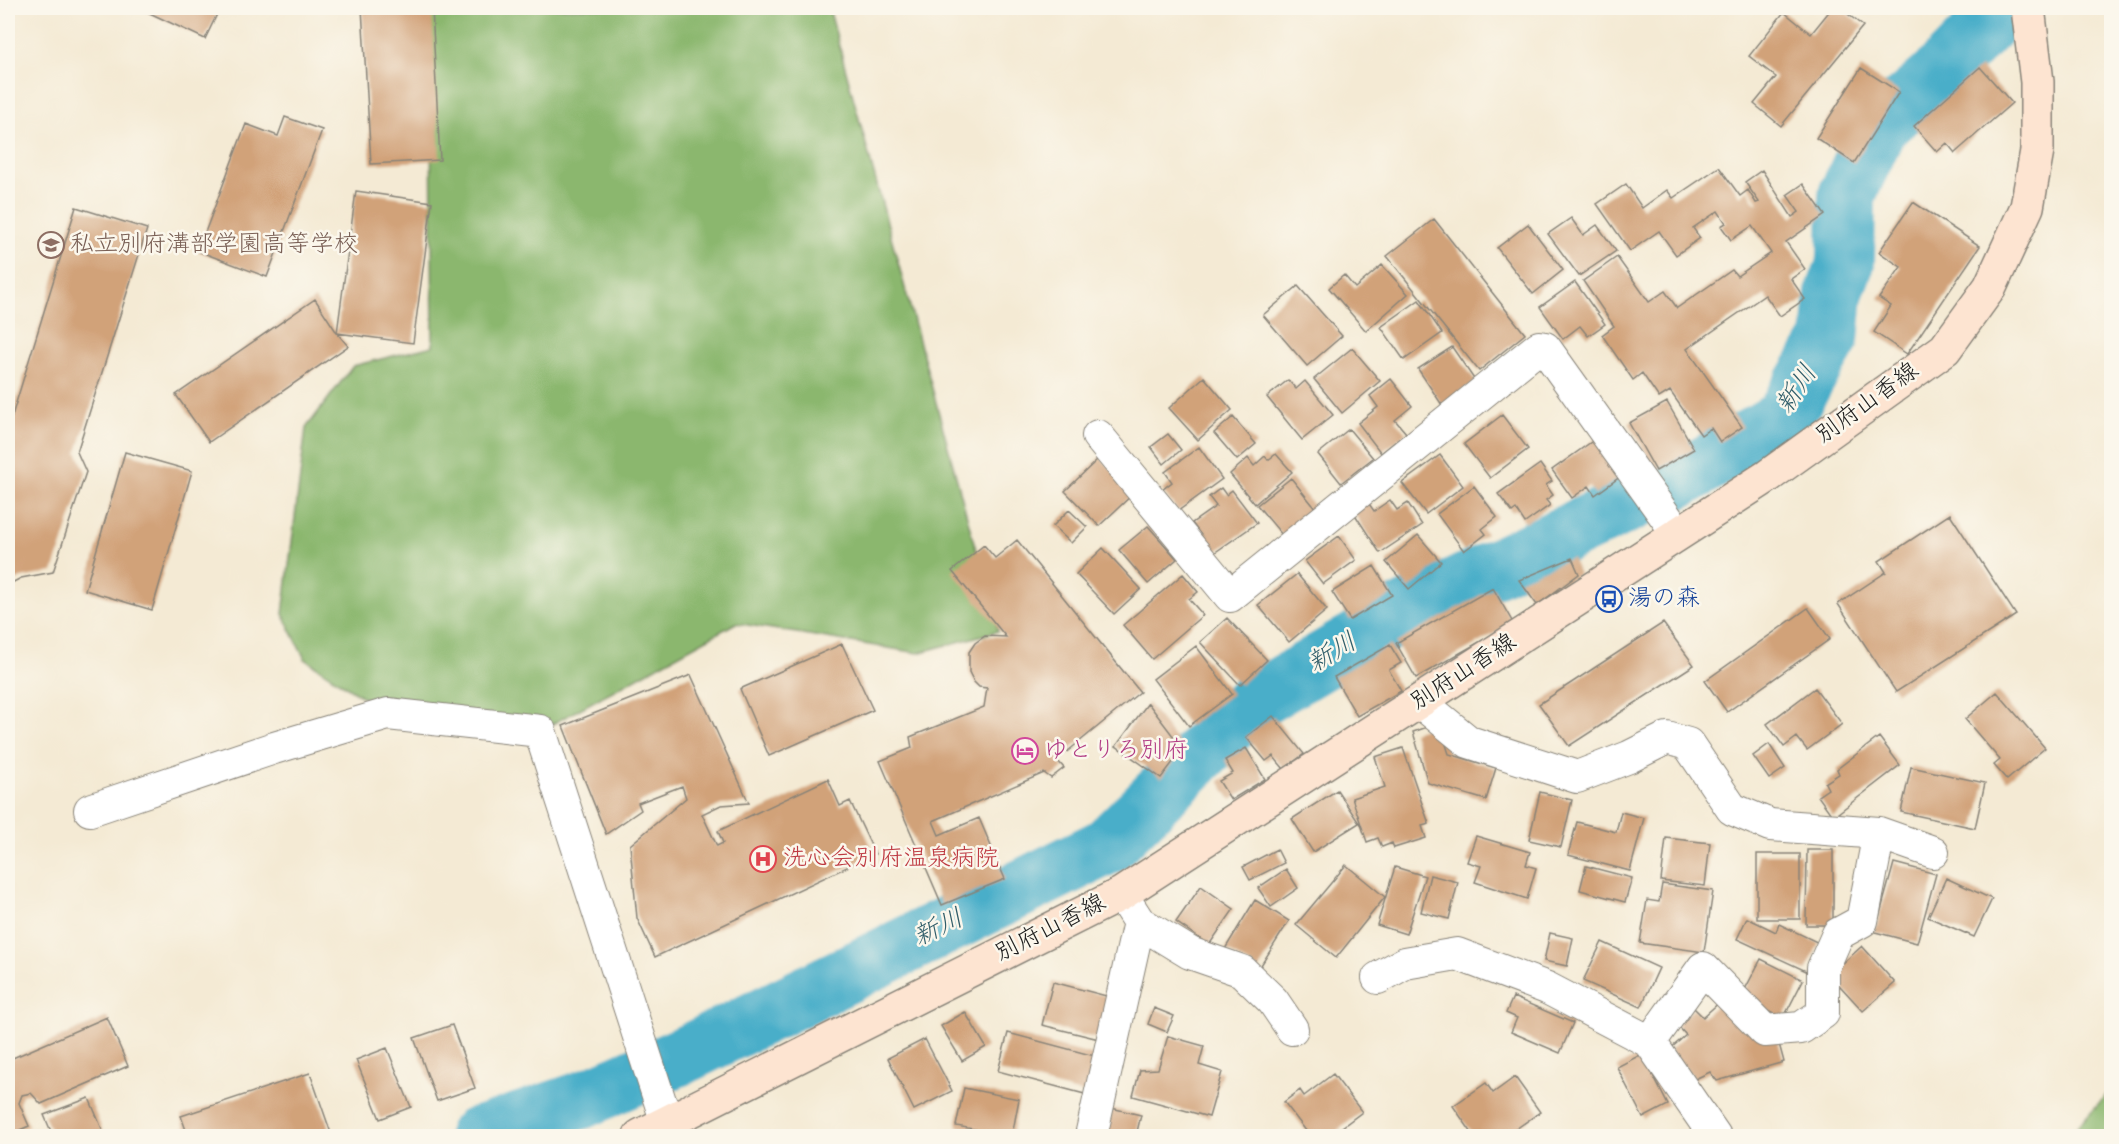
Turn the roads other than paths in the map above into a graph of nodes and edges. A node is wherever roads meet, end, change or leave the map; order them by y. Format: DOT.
graph roads {
  1 [pos="2028,8"];
  2 [pos="1098,436"];
  3 [pos="1671,524"];
  4 [pos="1420,702"];
  5 [pos="90,810"];
  6 [pos="1879,834"];
  7 [pos="1933,852"];
  8 [pos="1121,894"];
  9 [pos="1139,922"];
  10 [pos="1378,978"];
  11 [pos="1292,1029"];
  12 [pos="1650,1042"];
  13 [pos="654,1130"];
  14 [pos="1091,1137"];
  15 [pos="1715,1137"];
  1 -- 3 [label="main road, 別府山香線"];
  2 -- 3 [label="street"];
  3 -- 4 [label="main road, 別府山香線"];
  4 -- 6 [label="street"];
  4 -- 8 [label="main road, 別府山香線"];
  5 -- 13 [label="street"];
  6 -- 7 [label="street"];
  6 -- 12 [label="street"];
  8 -- 9 [label="street"];
  8 -- 13 [label="main road, 別府山香線"];
  9 -- 11 [label="street"];
  9 -- 14 [label="street"];
  10 -- 12 [label="street"];
  12 -- 15 [label="street"];
}
